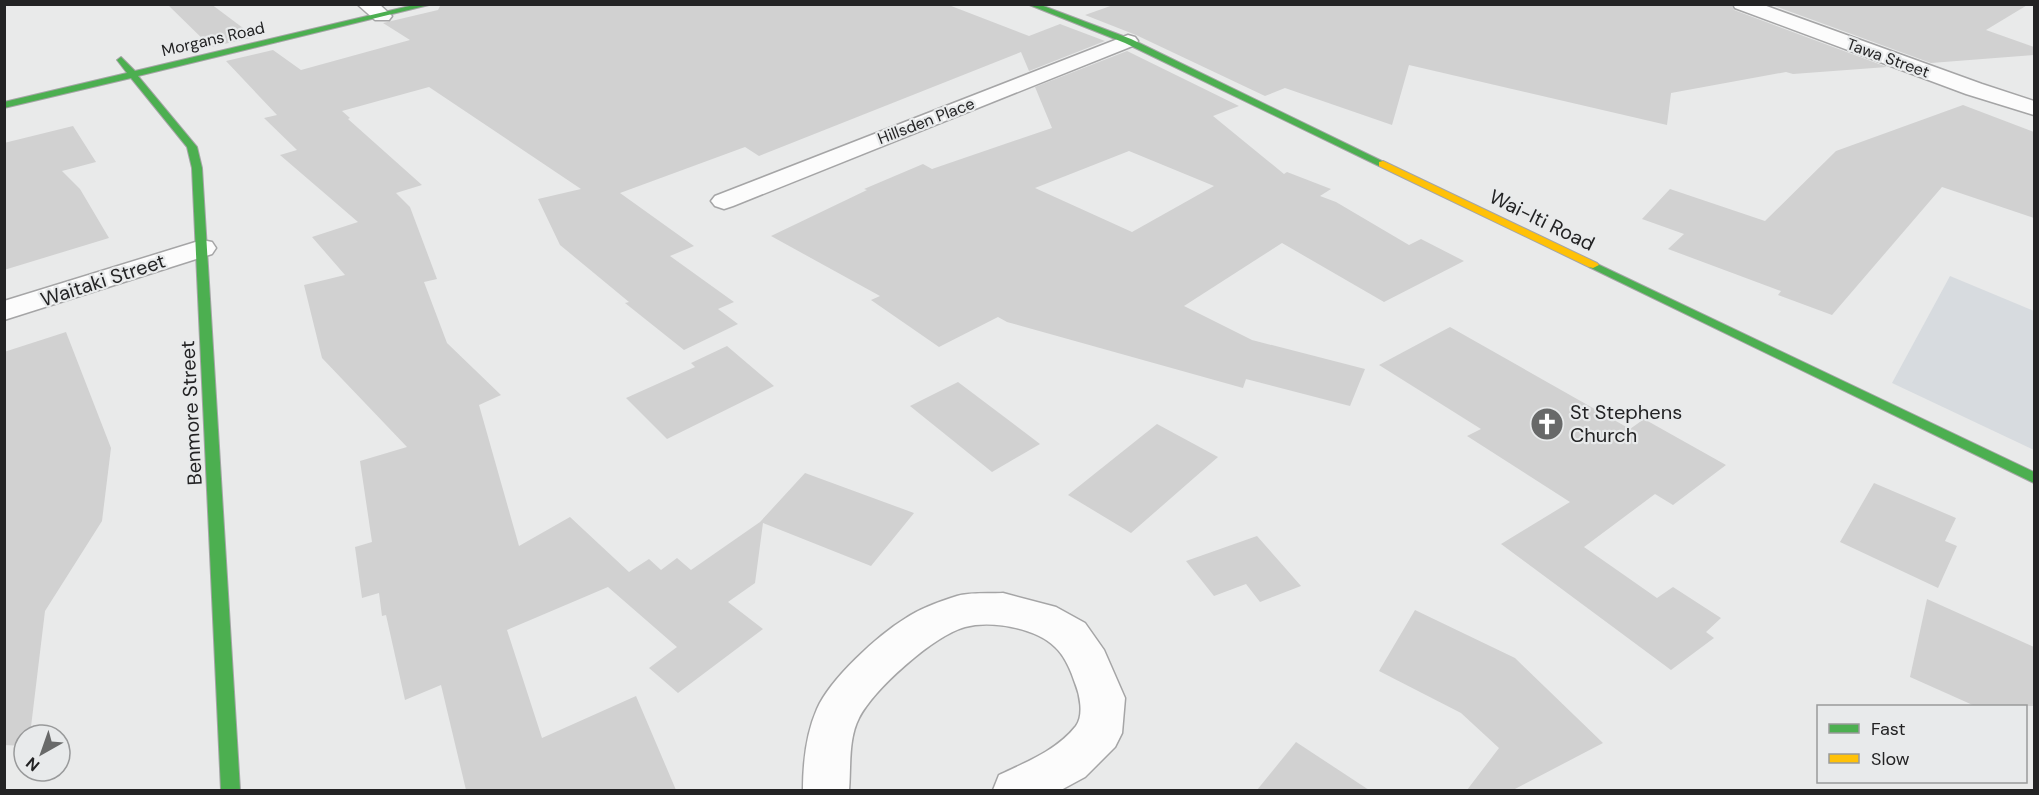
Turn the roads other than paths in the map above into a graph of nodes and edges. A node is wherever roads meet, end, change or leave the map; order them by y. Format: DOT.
graph roads {
  1 [pos="366,4"];
  2 [pos="430,4"];
  3 [pos="1030,4"];
  4 [pos="1742,4"];
  5 [pos="382,16"];
  6 [pos="1128,41"];
  7 [pos="121,60"];
  8 [pos="132,74"];
  9 [pos="4,105"];
  10 [pos="2034,108"];
  11 [pos="724,201"];
  12 [pos="202,248"];
  13 [pos="4,311"];
  14 [pos="2034,478"];
  15 [pos="230,790"];
  16 [pos="826,790"];
  17 [pos="1016,790"];
  1 -- 5 [label="street"];
  2 -- 5 [label="street, Morgans Road"];
  3 -- 6 [label="street, Wai-Iti Road"];
  4 -- 10 [label="street, Tawa Street"];
  5 -- 8 [label="street, Morgans Road"];
  6 -- 11 [label="street, Hillsden Place"];
  6 -- 14 [label="street, Wai-Iti Road"];
  7 -- 8 [label="street, Benmore Street"];
  8 -- 9 [label="street, Morgans Road"];
  8 -- 12 [label="street, Benmore Street"];
  12 -- 13 [label="street, Waitaki Street"];
  12 -- 15 [label="street, Benmore Street"];
  16 -- 17 [label="street"];
}
